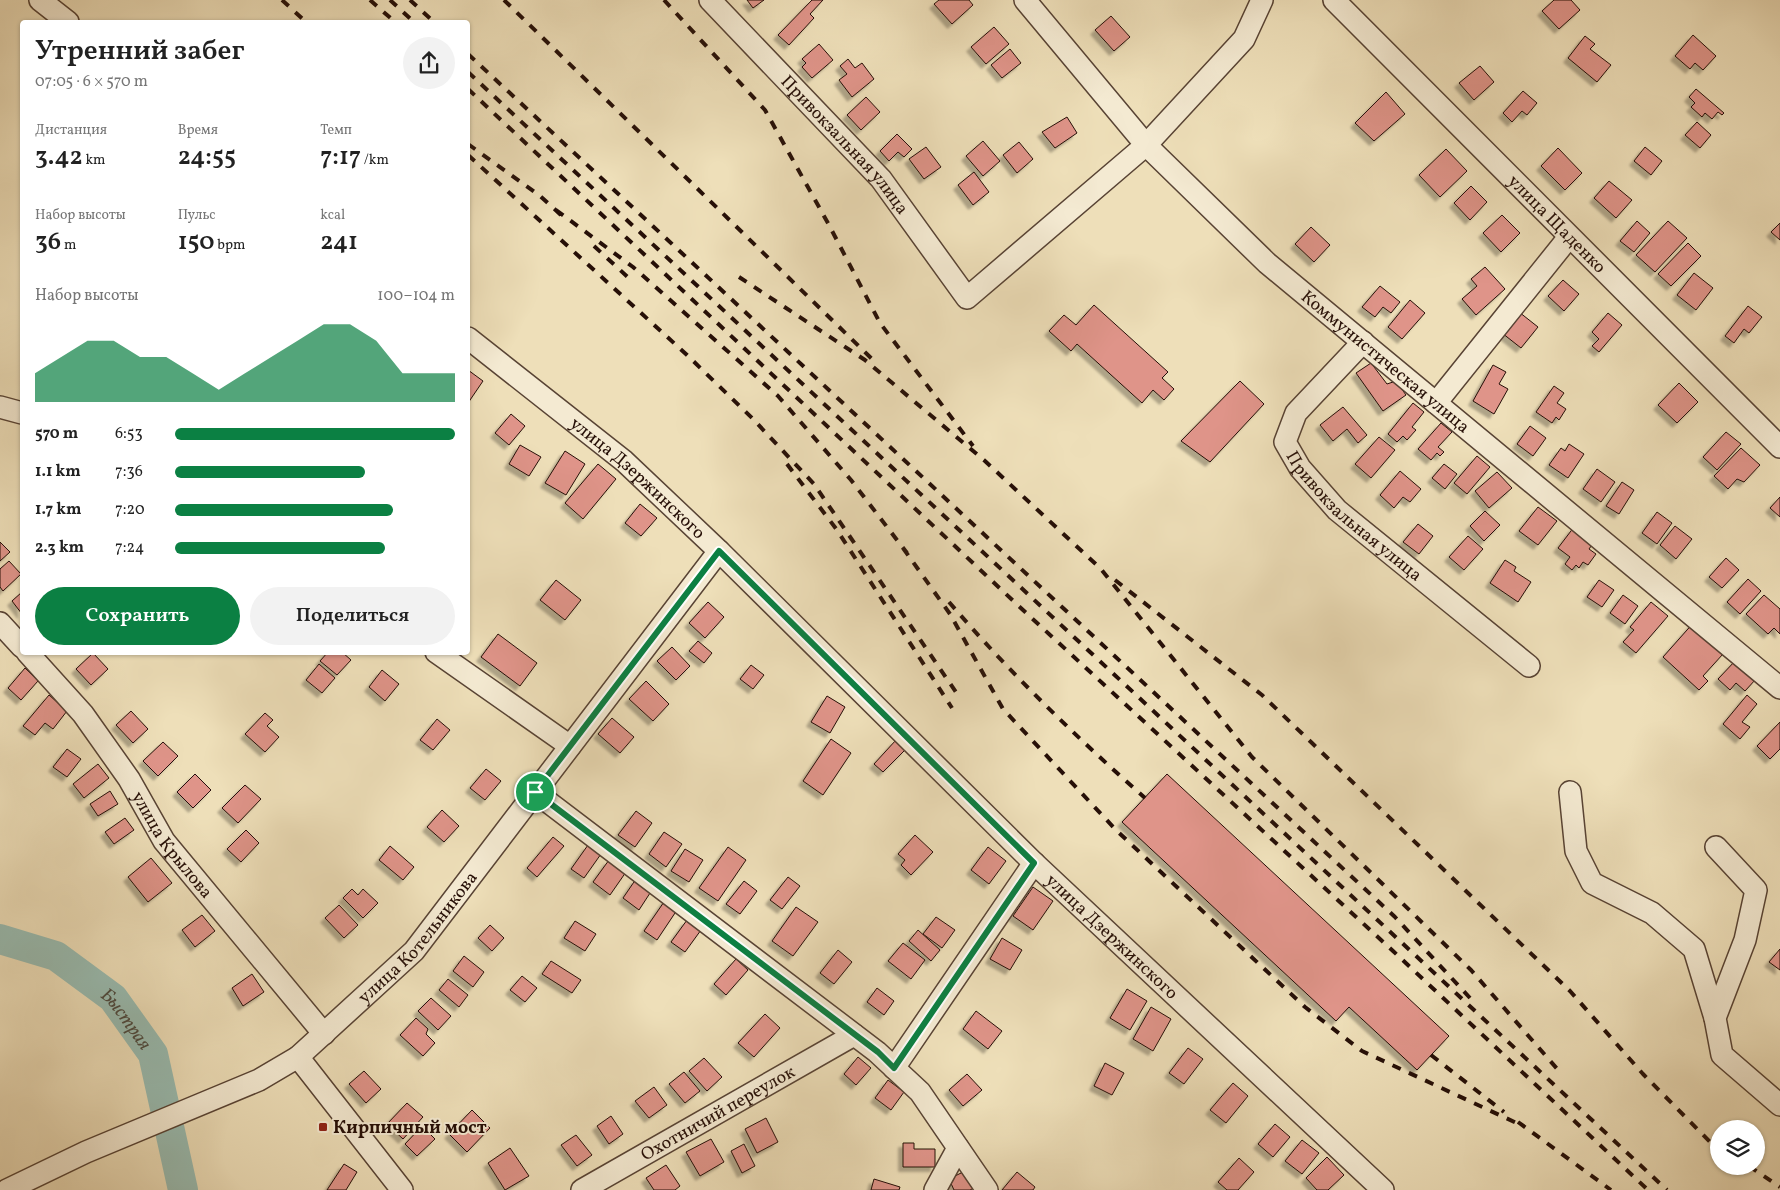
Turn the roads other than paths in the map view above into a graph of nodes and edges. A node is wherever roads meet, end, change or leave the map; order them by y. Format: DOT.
graph roads {
  1 [pos="40,0"];
  2 [pos="710,0"];
  3 [pos="1025,0"];
  4 [pos="1262,0"];
  5 [pos="1334,0"];
  6 [pos="65,20"];
  7 [pos="1146,144"];
  8 [pos="1569,237"];
  9 [pos="470,340"];
  10 [pos="1363,342"];
  11 [pos="1436,403"];
  12 [pos="0,407"];
  13 [pos="20,412"];
  14 [pos="1780,447"];
  15 [pos="719,551"];
  16 [pos="0,623"];
  17 [pos="20,645"];
  18 [pos="30,655"];
  19 [pos="440,655"];
  20 [pos="1529,666"];
  21 [pos="1780,688"];
  22 [pos="570,746"];
  23 [pos="535,792"];
  24 [pos="1570,792"];
  25 [pos="1716,847"];
  26 [pos="1034,863"];
  27 [pos="1715,1018"];
  28 [pos="324,1034"];
  29 [pos="854,1035"];
  30 [pos="298,1057"];
  31 [pos="894,1068"];
  32 [pos="1780,1105"];
  33 [pos="958,1148"];
  34 [pos="7,1190"];
  35 [pos="402,1190"];
  36 [pos="582,1190"];
  37 [pos="935,1190"];
  38 [pos="987,1190"];
  39 [pos="1383,1190"];
  1 -- 6 [label="street"];
  2 -- 7 [label="street, Привокзальная улица"];
  3 -- 7 [label="street, Коммунистическая улица"];
  4 -- 7 [label="street"];
  5 -- 8 [label="street, улица Щаденко"];
  7 -- 10 [label="street, Коммунистическая улица"];
  8 -- 11 [label="street"];
  8 -- 14 [label="street, улица Щаденко"];
  9 -- 15 [label="street, улица Дзержинского"];
  10 -- 11 [label="street, Коммунистическая улица"];
  10 -- 20 [label="street, Привокзальная улица"];
  11 -- 21 [label="street, Коммунистическая улица"];
  12 -- 13 [label="street"];
  15 -- 22 [label="street, улица Котельникова"];
  15 -- 26 [label="street, улица Дзержинского"];
  16 -- 17 [label="street"];
  18 -- 28 [label="street, улица Крылова"];
  19 -- 22 [label="street"];
  22 -- 23 [label="street, улица Котельникова"];
  23 -- 28 [label="street, улица Котельникова"];
  23 -- 29 [label="street"];
  24 -- 27 [label="street"];
  25 -- 27 [label="street"];
  26 -- 31 [label="street"];
  26 -- 39 [label="street, улица Дзержинского"];
  27 -- 32 [label="street"];
  28 -- 30 [label="street, улица Котельникова"];
  29 -- 31 [label="street"];
  29 -- 36 [label="street, Охотничий переулок"];
  30 -- 34 [label="street, улица Котельникова"];
  30 -- 35 [label="street"];
  31 -- 33 [label="street"];
  33 -- 37 [label="street"];
  33 -- 38 [label="street"];
}
